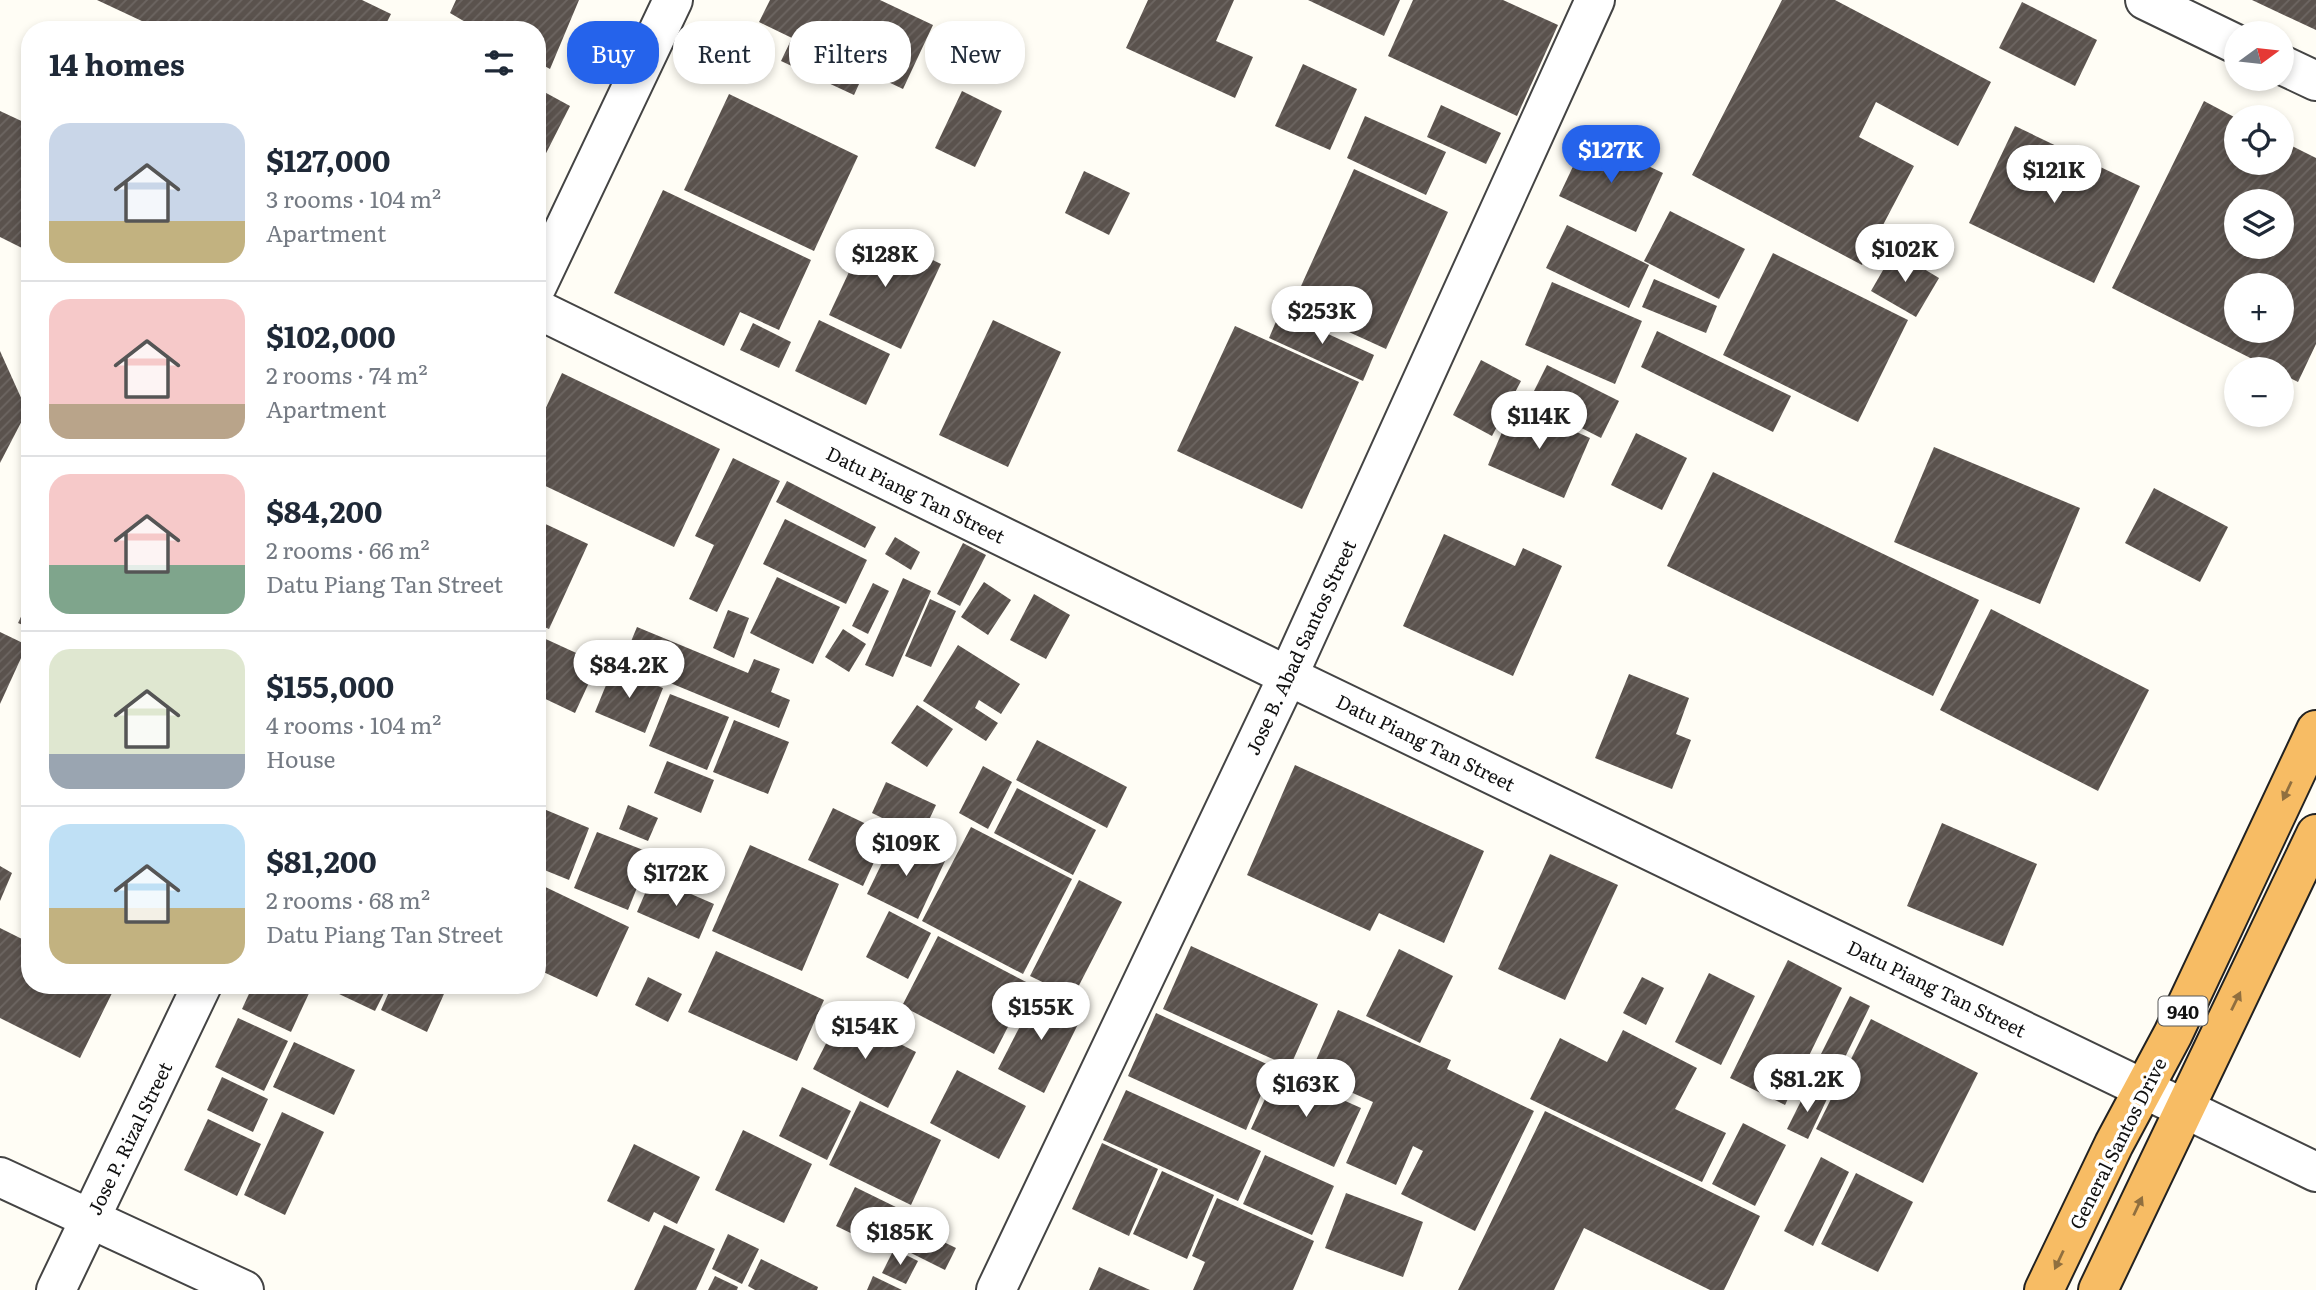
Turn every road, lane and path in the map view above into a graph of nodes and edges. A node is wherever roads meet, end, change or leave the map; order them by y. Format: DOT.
graph roads {
  1 [pos="673,0"];
  2 [pos="1595,0"];
  3 [pos="2145,0"];
  4 [pos="2224,38"];
  5 [pos="2294,71"];
  6 [pos="2316,81"];
  7 [pos="546,267"];
  8 [pos="546,313"];
  9 [pos="1288,676"];
  10 [pos="2316,730"];
  11 [pos="2316,834"];
  12 [pos="198,994"];
  13 [pos="2142,1087"];
  14 [pos="2184,1108"];
  15 [pos="2316,1172"];
  16 [pos="0,1177"];
  17 [pos="90,1220"];
  18 [pos="56,1290"];
  19 [pos="244,1290"];
  20 [pos="996,1290"];
  21 [pos="2044,1290"];
  22 [pos="2098,1290"];
  1 -- 7 [label="street"];
  2 -- 9 [label="street, Jose B. Abad Santos Street"];
  3 -- 4 [label="street"];
  5 -- 6 [label="street"];
  8 -- 9 [label="street, Datu Piang Tan Street"];
  9 -- 13 [label="street, Datu Piang Tan Street"];
  9 -- 20 [label="street, Jose B. Abad Santos Street"];
  10 -- 13 [label="highway, General Santos Drive / 940, one-way"];
  14 -- 11 [label="highway, 940, one-way"];
  12 -- 17 [label="street, Jose P. Rizal Street"];
  13 -- 14 [label="street, Datu Piang Tan Street"];
  13 -- 21 [label="highway, General Santos Drive / 940, one-way"];
  14 -- 15 [label="street, Datu Piang Tan Street"];
  22 -- 14 [label="highway, 940, one-way"];
  16 -- 17 [label="street"];
  17 -- 18 [label="street, Jose P. Rizal Street"];
  17 -- 19 [label="street"];
}
